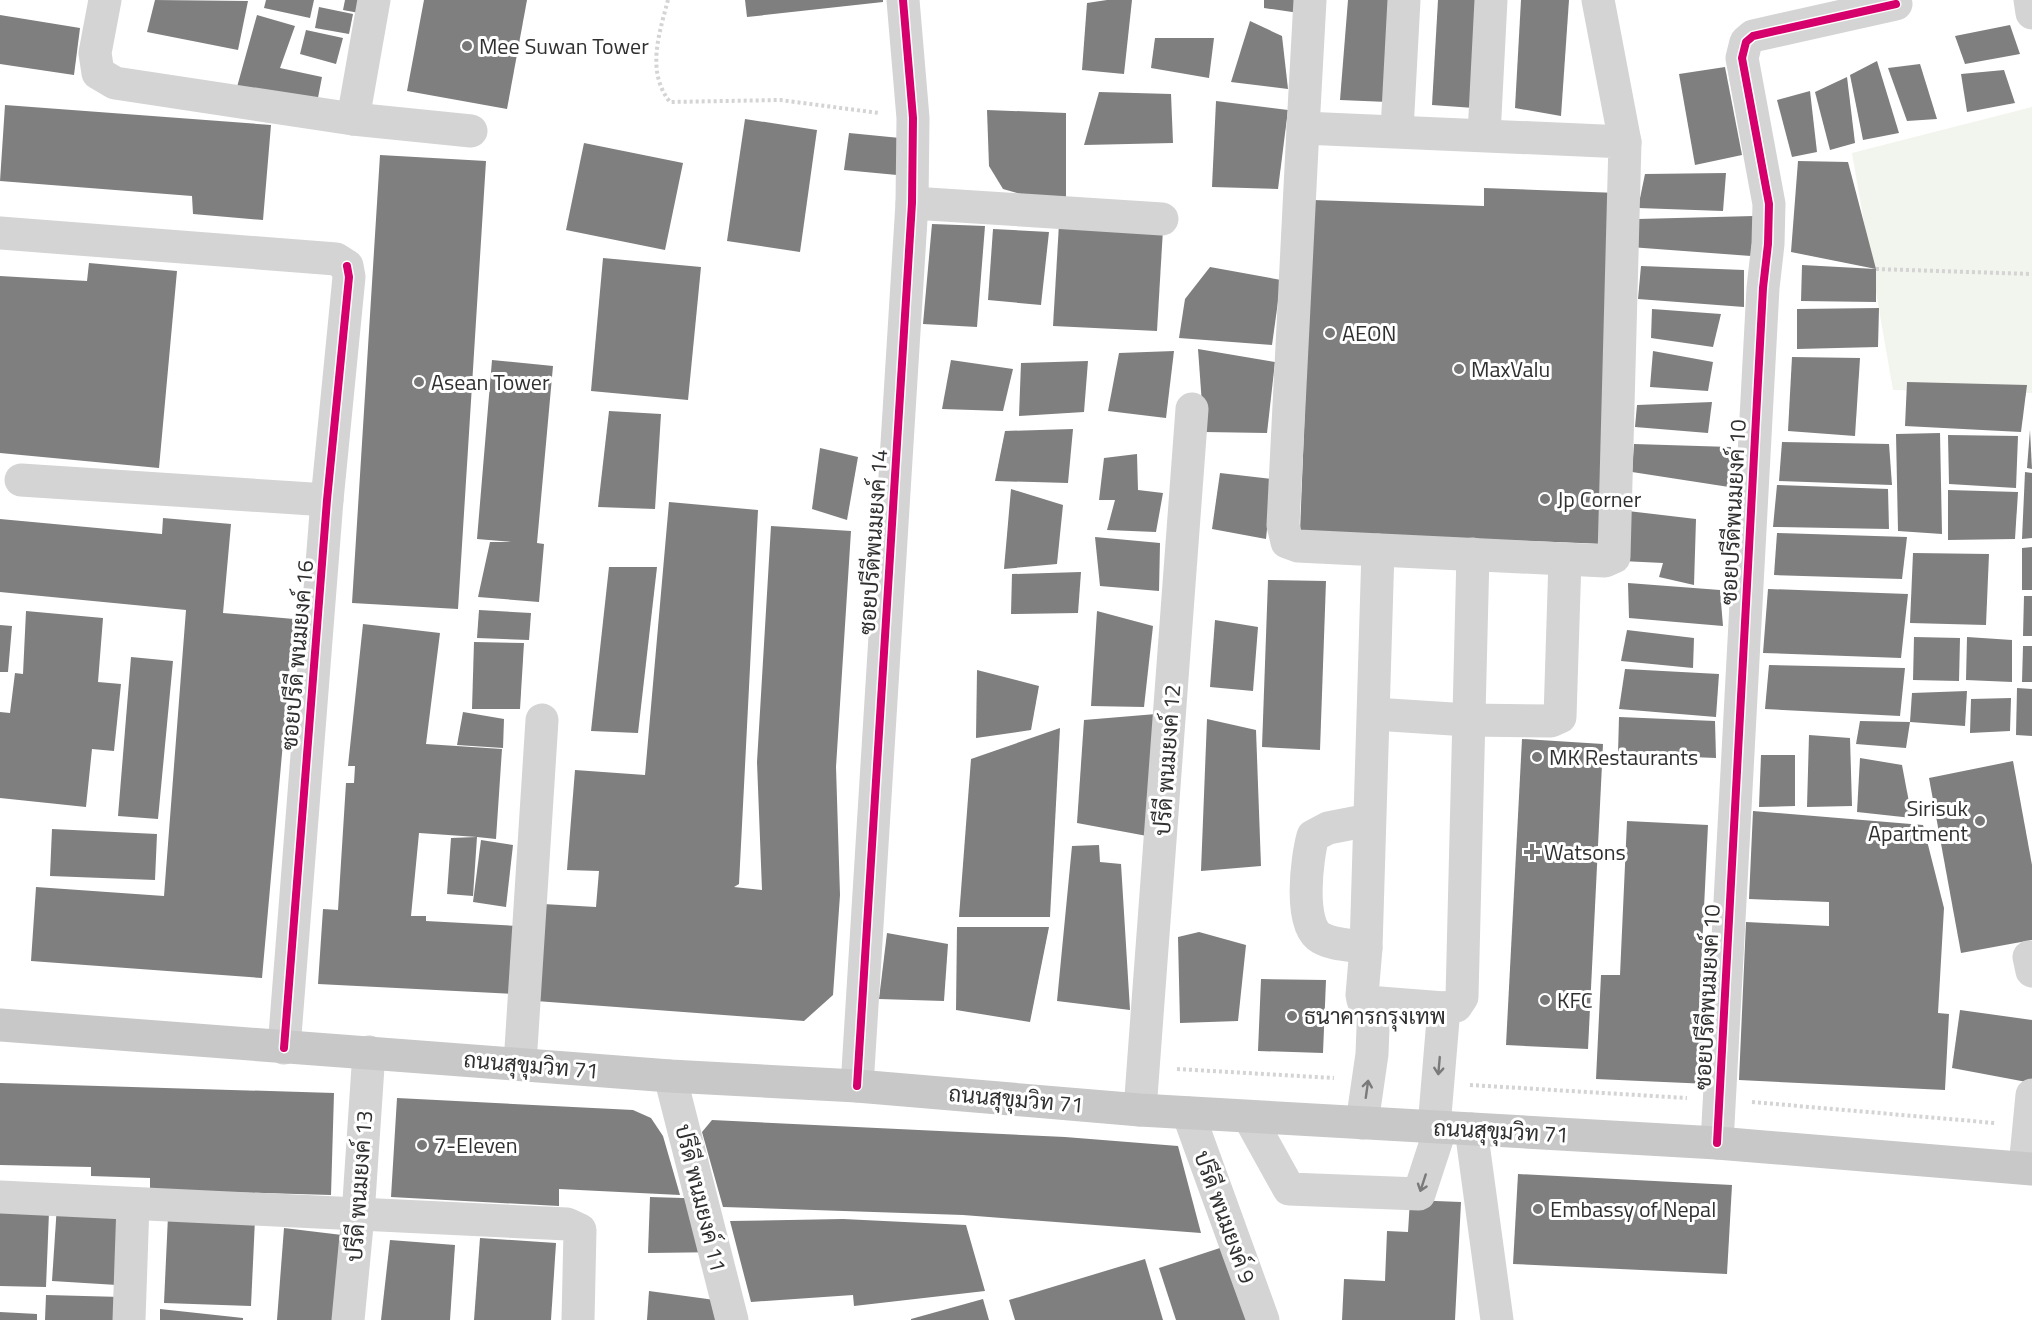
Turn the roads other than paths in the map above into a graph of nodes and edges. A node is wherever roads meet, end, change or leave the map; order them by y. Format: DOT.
graph roads {
  1 [pos="105,0"];
  2 [pos="374,0"];
  3 [pos="903,0"];
  4 [pos="1310,0"];
  5 [pos="1404,0"];
  6 [pos="1491,0"];
  7 [pos="1598,0"];
  8 [pos="2030,0"];
  9 [pos="1896,4"];
  10 [pos="2032,12"];
  11 [pos="353,119"];
  12 [pos="1303,128"];
  13 [pos="1397,130"];
  14 [pos="471,131"];
  15 [pos="1484,135"];
  16 [pos="1625,142"];
  17 [pos="912,203"];
  18 [pos="1162,219"];
  19 [pos="0,233"];
  20 [pos="1192,409"];
  21 [pos="21,480"];
  22 [pos="327,500"];
  23 [pos="1378,550"];
  24 [pos="1473,554"];
  25 [pos="1565,559"];
  26 [pos="1374,714"];
  27 [pos="542,720"];
  28 [pos="1468,720"];
  29 [pos="1369,820"];
  30 [pos="1366,948"];
  31 [pos="1374,1002"];
  32 [pos="1444,1008"];
  33 [pos="0,1025"];
  34 [pos="284,1048"];
  35 [pos="369,1052"];
  36 [pos="520,1065"];
  37 [pos="670,1076"];
  38 [pos="857,1086"];
  39 [pos="1140,1110"];
  40 [pos="2030,1110"];
  41 [pos="1188,1113"];
  42 [pos="1249,1117"];
  43 [pos="1362,1124"];
  44 [pos="1449,1128"];
  45 [pos="1717,1143"];
  46 [pos="2028,1168"];
  47 [pos="0,1197"];
  48 [pos="133,1204"];
  49 [pos="358,1215"];
  50 [pos="129,1320"];
  51 [pos="348,1320"];
  52 [pos="578,1320"];
  53 [pos="732,1320"];
  54 [pos="1263,1320"];
  55 [pos="1497,1320"];
  1 -- 11 [label="street"];
  2 -- 11 [label="street"];
  3 -- 17 [label="street, ซอยปรีดีพนมยงค์ 14"];
  4 -- 12 [label="street"];
  5 -- 13 [label="street"];
  6 -- 15 [label="street"];
  7 -- 16 [label="street"];
  8 -- 10 [label="street"];
  9 -- 45 [label="street, ซอยปรีดีพนมยงค์ 10"];
  11 -- 14 [label="street"];
  12 -- 13 [label="street"];
  12 -- 23 [label="street"];
  13 -- 15 [label="street"];
  15 -- 16 [label="street"];
  16 -- 25 [label="street"];
  17 -- 18 [label="street"];
  17 -- 38 [label="street, ซอยปรีดีพนมยงค์ 14"];
  19 -- 22 [label="street, ซอยปรีดี พนมยงค์ 16"];
  20 -- 39 [label="street, ปรีดี พนมยงค์ 12"];
  21 -- 22 [label="street"];
  22 -- 34 [label="street, ซอยปรีดี พนมยงค์ 16"];
  23 -- 24 [label="street"];
  23 -- 26 [label="street"];
  24 -- 25 [label="street"];
  24 -- 28 [label="street"];
  25 -- 28 [label="street"];
  26 -- 28 [label="street"];
  26 -- 29 [label="street"];
  27 -- 36 [label="street"];
  28 -- 32 [label="street"];
  29 -- 30 [label="street"];
  29 -- 30 [label="street"];
  30 -- 31 [label="street"];
  31 -- 32 [label="street"];
  43 -- 31 [label="street, one-way"];
  32 -- 44 [label="street, one-way"];
  33 -- 34 [label="main road, ถนนสุขุมวิท 71"];
  34 -- 35 [label="main road, ถนนสุขุมวิท 71"];
  35 -- 36 [label="main road, ถนนสุขุมวิท 71"];
  35 -- 49 [label="street, ปรีดี พนมยงค์ 13"];
  36 -- 37 [label="main road, ถนนสุขุมวิท 71"];
  37 -- 38 [label="main road, ถนนสุขุมวิท 71"];
  37 -- 53 [label="street, ปรีดี พนมยงค์ 11"];
  38 -- 39 [label="main road, ถนนสุขุมวิท 71"];
  39 -- 41 [label="main road, ถนนสุขุมวิท 71"];
  40 -- 46 [label="street"];
  41 -- 42 [label="main road, ถนนสุขุมวิท 71"];
  41 -- 54 [label="street, ปรีดี พนมยงค์ 9"];
  42 -- 43 [label="main road, ถนนสุขุมวิท 71"];
  44 -- 42 [label="street, one-way"];
  43 -- 44 [label="main road, ถนนสุขุมวิท 71"];
  44 -- 45 [label="main road, ถนนสุขุมวิท 71"];
  44 -- 55 [label="street"];
  45 -- 46 [label="main road, ถนนสุขุมวิท 71"];
  47 -- 48 [label="street"];
  48 -- 49 [label="street"];
  48 -- 50 [label="street"];
  49 -- 51 [label="street, ปรีดี พนมยงค์ 13"];
  49 -- 52 [label="street"];
}
